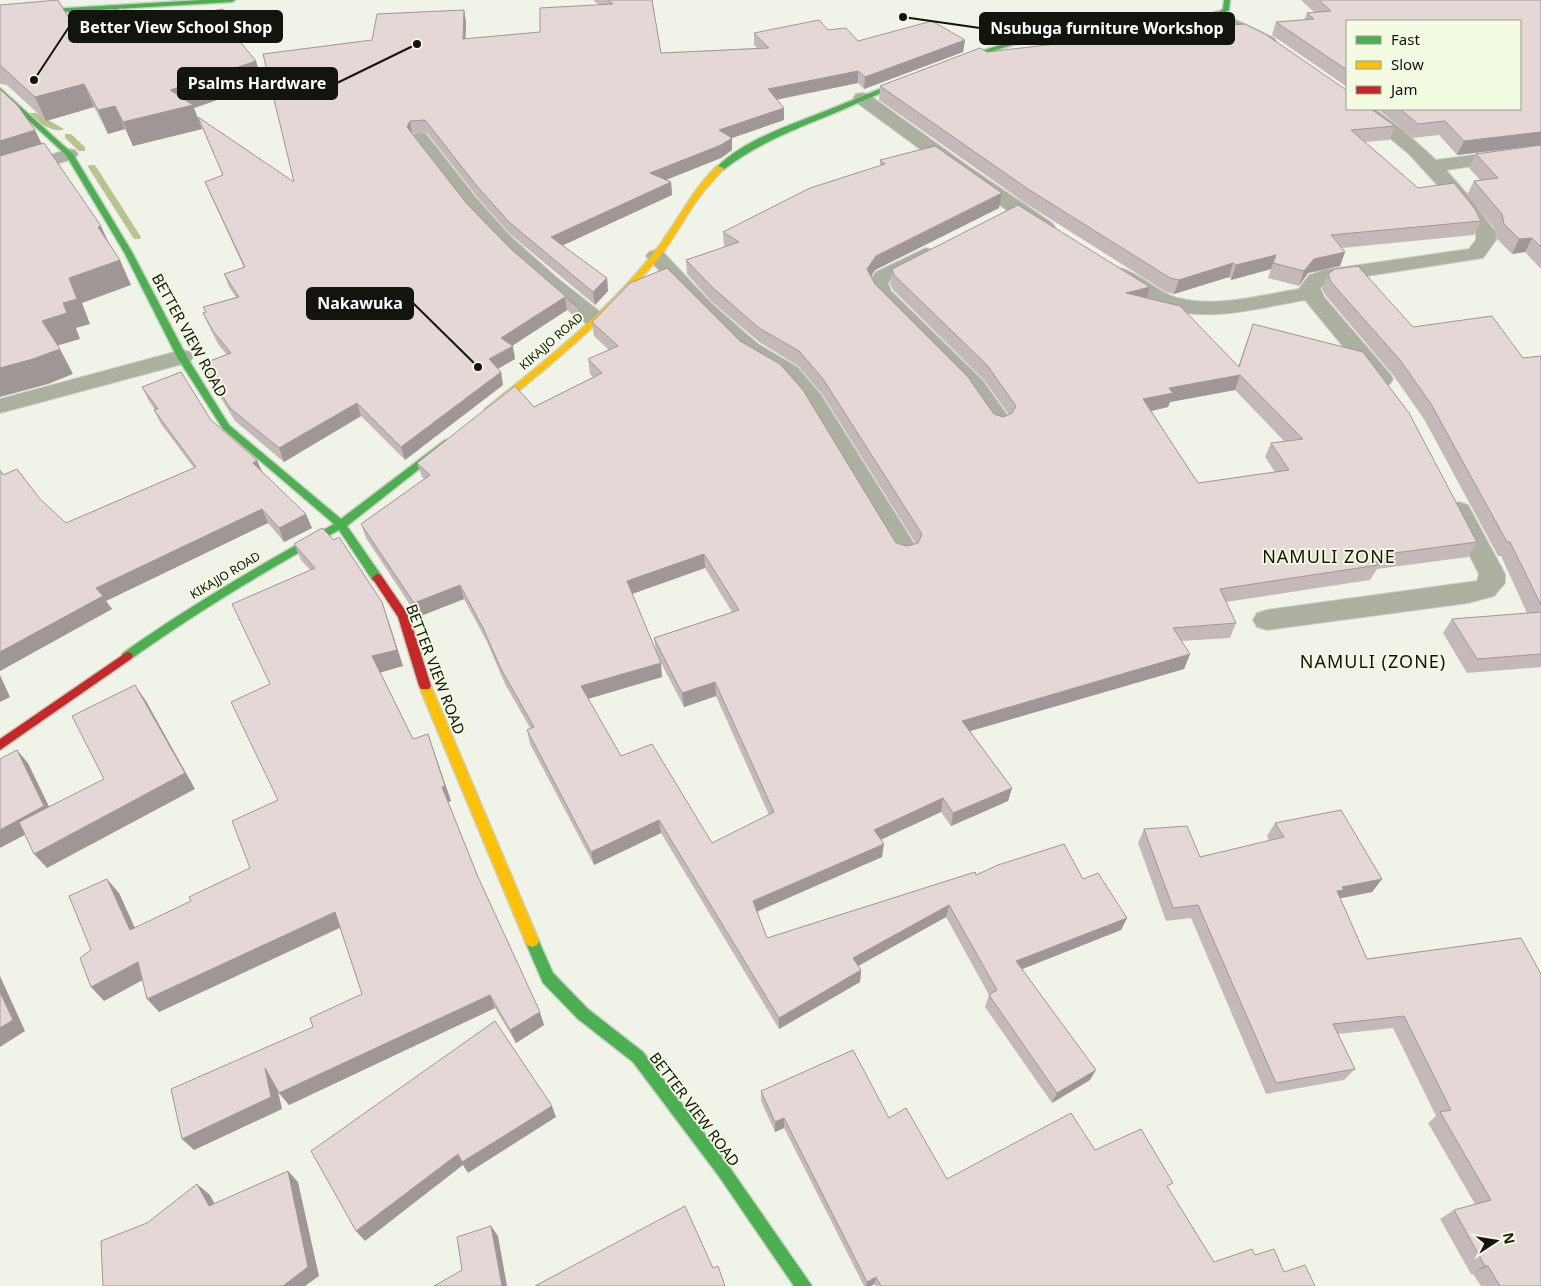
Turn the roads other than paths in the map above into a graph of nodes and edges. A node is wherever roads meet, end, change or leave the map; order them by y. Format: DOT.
graph roads {
  1 [pos="38,0"];
  2 [pos="232,0"];
  3 [pos="1226,0"];
  4 [pos="0,3"];
  5 [pos="0,14"];
  6 [pos="1217,16"];
  7 [pos="1280,49"];
  8 [pos="0,90"];
  9 [pos="862,98"];
  10 [pos="1365,110"];
  11 [pos="420,138"];
  12 [pos="1541,151"];
  13 [pos="69,154"];
  14 [pos="1431,166"];
  15 [pos="0,177"];
  16 [pos="1058,236"];
  17 [pos="941,247"];
  18 [pos="656,256"];
  19 [pos="1100,262"];
  20 [pos="1311,293"];
  21 [pos="596,320"];
  22 [pos="182,358"];
  23 [pos="1394,396"];
  24 [pos="0,406"];
  25 [pos="478,420"];
  26 [pos="1000,422"];
  27 [pos="454,438"];
  28 [pos="1451,496"];
  29 [pos="341,525"];
  30 [pos="905,550"];
  31 [pos="1267,620"];
  32 [pos="0,745"];
  33 [pos="804,1286"];
  1 -- 4 [label="street"];
  2 -- 5 [label="street"];
  3 -- 6 [label="street"];
  6 -- 7 [label="street"];
  6 -- 9 [label="street, KIKAJJO ROAD"];
  8 -- 13 [label="street, BETTER VIEW ROAD"];
  9 -- 16 [label="street"];
  9 -- 18 [label="street, KIKAJJO ROAD"];
  10 -- 14 [label="street"];
  11 -- 21 [label="street"];
  12 -- 14 [label="street"];
  13 -- 15 [label="street"];
  13 -- 22 [label="street, BETTER VIEW ROAD"];
  14 -- 20 [label="street"];
  17 -- 26 [label="street"];
  18 -- 21 [label="street, KIKAJJO ROAD"];
  18 -- 30 [label="street"];
  19 -- 20 [label="street"];
  20 -- 23 [label="street"];
  21 -- 25 [label="street, KIKAJJO ROAD"];
  22 -- 24 [label="street"];
  22 -- 29 [label="street, BETTER VIEW ROAD"];
  27 -- 29 [label="street, KIKAJJO ROAD"];
  28 -- 31 [label="street"];
  29 -- 32 [label="street, KIKAJJO ROAD"];
  29 -- 33 [label="street, BETTER VIEW ROAD"];
}
